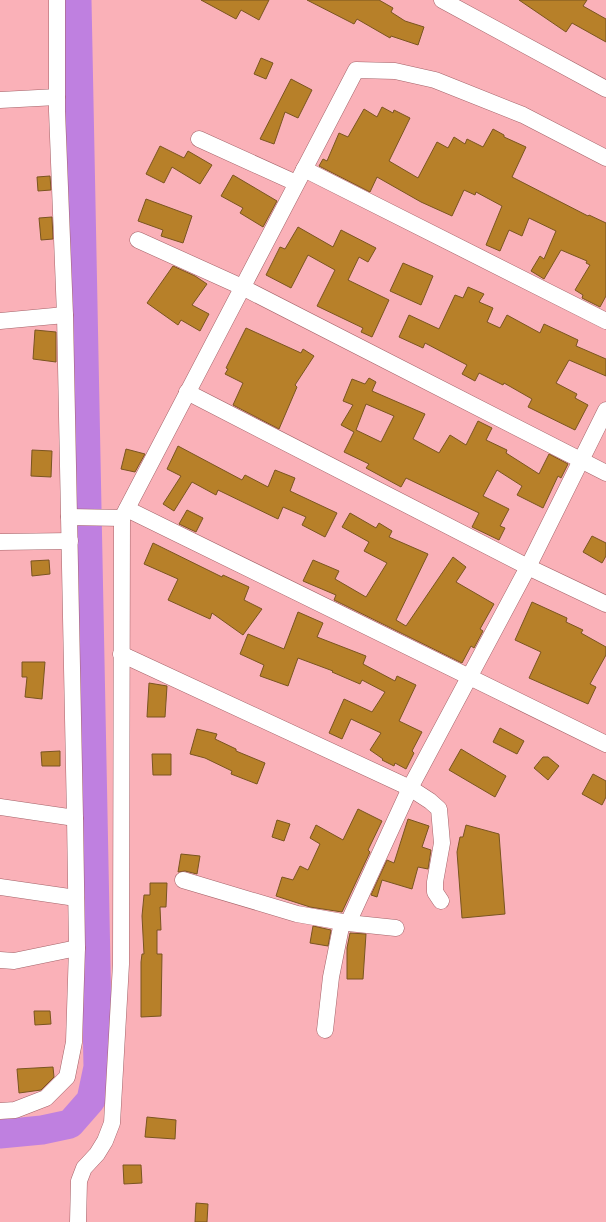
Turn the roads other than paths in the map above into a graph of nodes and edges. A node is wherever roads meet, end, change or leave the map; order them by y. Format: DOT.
graph roads {
  1 [pos="57,0"];
  2 [pos="450,2"];
  3 [pos="606,89"];
  4 [pos="57,96"];
  5 [pos="0,100"];
  6 [pos="198,139"];
  7 [pos="606,158"];
  8 [pos="304,169"];
  9 [pos="296,183"];
  10 [pos="138,240"];
  11 [pos="242,287"];
  12 [pos="65,315"];
  13 [pos="0,321"];
  14 [pos="606,321"];
  15 [pos="187,392"];
  16 [pos="606,410"];
  17 [pos="582,460"];
  18 [pos="606,473"];
  19 [pos="119,515"];
  20 [pos="74,517"];
  21 [pos="70,541"];
  22 [pos="0,542"];
  23 [pos="528,567"];
  24 [pos="606,604"];
  25 [pos="121,654"];
  26 [pos="469,678"];
  27 [pos="606,744"];
  28 [pos="410,788"];
  29 [pos="0,808"];
  30 [pos="75,818"];
  31 [pos="183,880"];
  32 [pos="0,887"];
  33 [pos="76,898"];
  34 [pos="441,901"];
  35 [pos="345,923"];
  36 [pos="396,928"];
  37 [pos="77,948"];
  38 [pos="0,960"];
  39 [pos="325,1030"];
  40 [pos="0,1111"];
  41 [pos="78,1222"];
  1 -- 4 [label="street"];
  2 -- 3 [label="street"];
  4 -- 5 [label="street"];
  4 -- 12 [label="street"];
  6 -- 9 [label="street"];
  7 -- 8 [label="street"];
  8 -- 9 [label="street"];
  8 -- 14 [label="street"];
  9 -- 11 [label="street"];
  10 -- 11 [label="street"];
  11 -- 15 [label="street"];
  11 -- 17 [label="street"];
  12 -- 13 [label="street"];
  12 -- 20 [label="street"];
  15 -- 19 [label="street"];
  15 -- 23 [label="street"];
  16 -- 17 [label="street"];
  17 -- 18 [label="street"];
  17 -- 23 [label="street"];
  19 -- 20 [label="street"];
  19 -- 25 [label="street"];
  19 -- 26 [label="street"];
  20 -- 21 [label="street"];
  21 -- 22 [label="street"];
  21 -- 30 [label="street"];
  23 -- 24 [label="street"];
  23 -- 26 [label="street"];
  25 -- 28 [label="street"];
  25 -- 41 [label="street"];
  26 -- 27 [label="street"];
  26 -- 28 [label="street"];
  28 -- 34 [label="street"];
  28 -- 35 [label="street"];
  29 -- 30 [label="street"];
  30 -- 33 [label="street"];
  31 -- 35 [label="street"];
  32 -- 33 [label="street"];
  33 -- 37 [label="street"];
  35 -- 36 [label="street"];
  35 -- 39 [label="street"];
  37 -- 38 [label="street"];
  37 -- 40 [label="street"];
}
